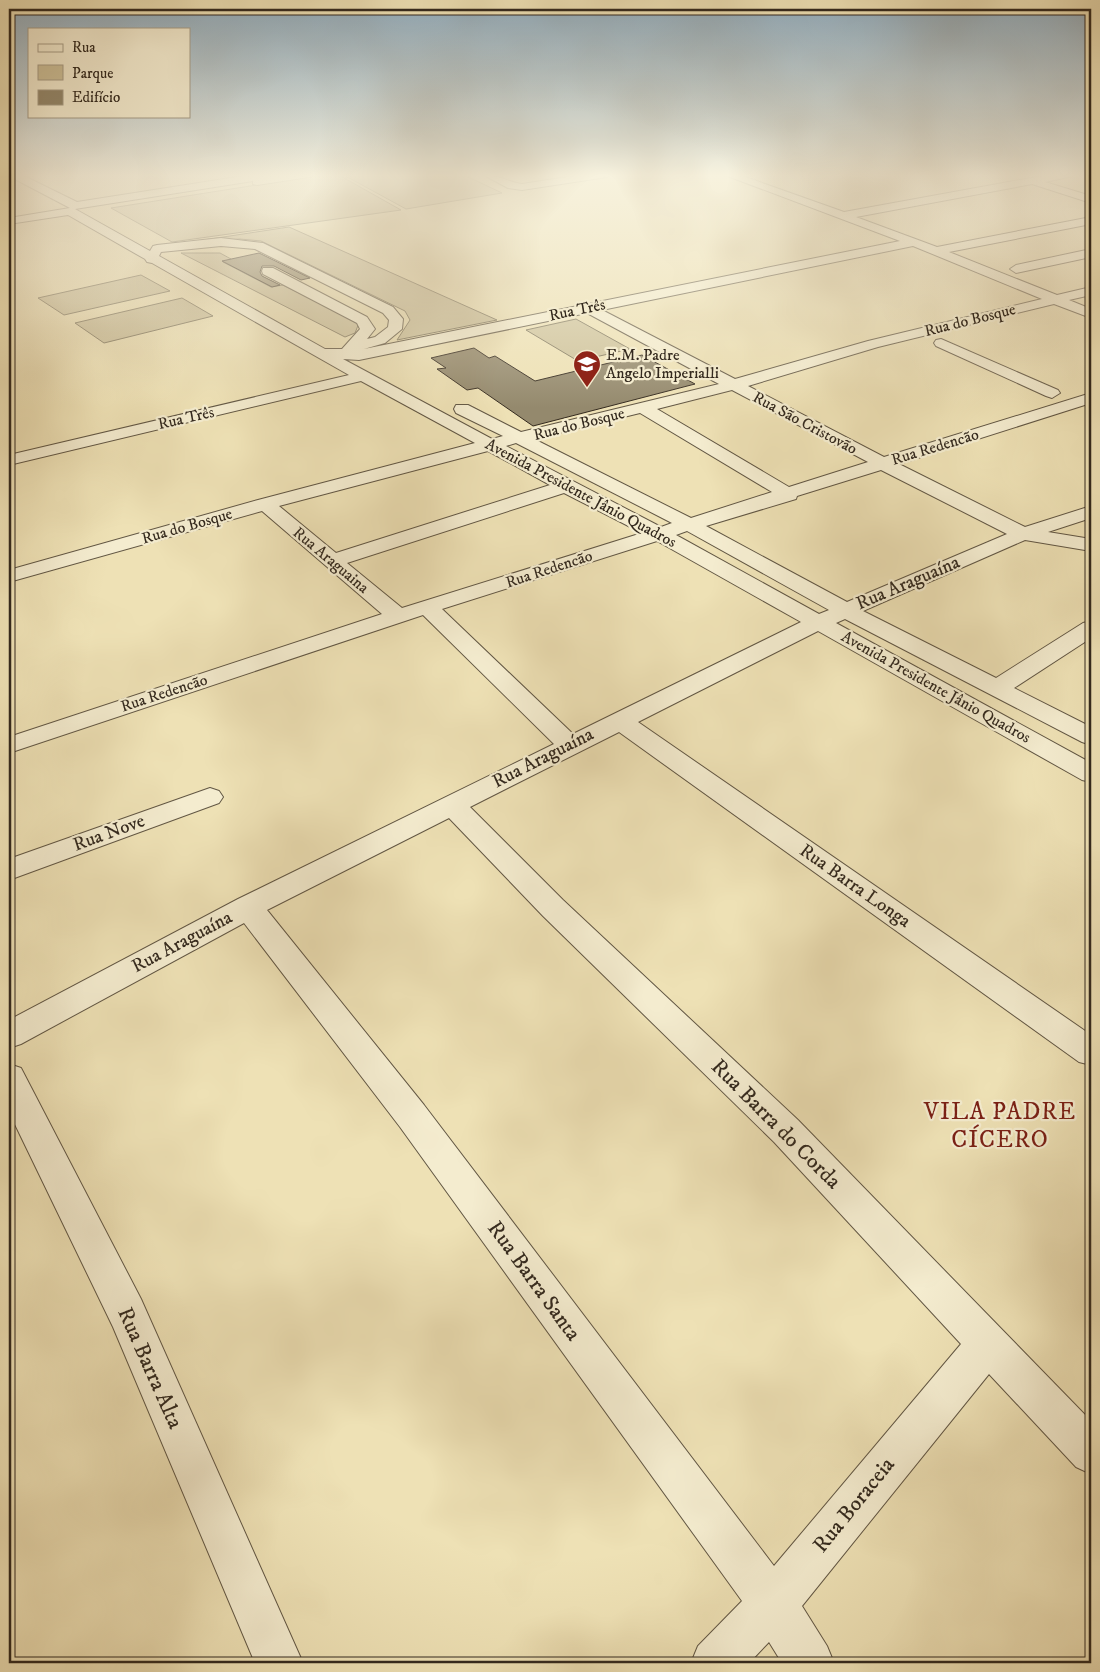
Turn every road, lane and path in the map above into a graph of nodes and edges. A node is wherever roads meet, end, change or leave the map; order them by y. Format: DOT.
graph roads {
  1 [pos="150,252"];
  2 [pos="165,252"];
  3 [pos="170,252"];
  4 [pos="232,252"];
  5 [pos="271,252"];
  6 [pos="864,252"];
  7 [pos="937,252"];
  8 [pos="154,254"];
  9 [pos="1091,254"];
  10 [pos="238,256"];
  11 [pos="255,265"];
  12 [pos="1016,268"];
  13 [pos="1091,291"];
  14 [pos="1052,299"];
  15 [pos="588,308"];
  16 [pos="1076,308"];
  17 [pos="1091,314"];
  18 [pos="321,353"];
  19 [pos="354,353"];
  20 [pos="363,376"];
  21 [pos="733,385"];
  22 [pos="1052,393"];
  23 [pos="1091,398"];
  24 [pos="644,408"];
  25 [pos="518,438"];
  26 [pos="489,445"];
  27 [pos="9,460"];
  28 [pos="882,463"];
  29 [pos="566,486"];
  30 [pos="789,495"];
  31 [pos="265,504"];
  32 [pos="1091,512"];
  33 [pos="690,525"];
  34 [pos="659,534"];
  35 [pos="1024,534"];
  36 [pos="1091,545"];
  37 [pos="332,561"];
  38 [pos="9,576"];
  39 [pos="427,607"];
  40 [pos="845,610"];
  41 [pos="398,616"];
  42 [pos="819,622"];
  43 [pos="1091,628"];
  44 [pos="997,688"];
  45 [pos="618,720"];
  46 [pos="1091,737"];
  47 [pos="9,744"];
  48 [pos="570,745"];
  49 [pos="1091,774"];
  50 [pos="210,797"];
  51 [pos="452,805"];
  52 [pos="9,870"];
  53 [pos="248,907"];
  54 [pos="9,1035"];
  55 [pos="1091,1052"];
  56 [pos="9,1078"];
  57 [pos="988,1343"];
  58 [pos="1091,1452"];
  59 [pos="773,1604"];
  60 [pos="279,1663"];
  61 [pos="715,1663"];
  62 [pos="810,1663"];
  1 -- 8 [label="street, Avenida Presidente Jânio Quadros"];
  2 -- 8 [label="street"];
  3 -- 8 [label="street"];
  4 -- 10 [label="street"];
  5 -- 19 [label="street"];
  6 -- 15 [label="street, Rua Três"];
  7 -- 14 [label="street"];
  8 -- 18 [label="street, Avenida Presidente Jânio Quadros"];
  8 -- 19 [label="street, Avenida Presidente Jânio Quadros"];
  9 -- 12 [label="street"];
  11 -- 19 [label="street"];
  13 -- 14 [label="street, Rua do Bosque"];
  14 -- 16 [label="street"];
  14 -- 21 [label="street, Rua do Bosque"];
  15 -- 19 [label="street, Rua Três"];
  15 -- 21 [label="street, Rua São Cristovão"];
  16 -- 17 [label="street"];
  16 -- 22 [label="street"];
  18 -- 19 [label="street"];
  18 -- 20 [label="street, Avenida Presidente Jânio Quadros"];
  19 -- 25 [label="street, Avenida Presidente Jânio Quadros"];
  20 -- 26 [label="street, Avenida Presidente Jânio Quadros"];
  20 -- 27 [label="street, Rua Três"];
  21 -- 24 [label="street, Rua do Bosque"];
  21 -- 28 [label="street, Rua São Cristovão"];
  23 -- 28 [label="street, Rua Redencão"];
  24 -- 25 [label="street, Rua do Bosque"];
  24 -- 30 [label="street"];
  25 -- 26 [label="street, Rua do Bosque"];
  25 -- 33 [label="street, Avenida Presidente Jânio Quadros"];
  26 -- 29 [label="street, Avenida Presidente Jânio Quadros"];
  26 -- 31 [label="street, Rua do Bosque"];
  28 -- 30 [label="street, Rua Redencão"];
  28 -- 35 [label="street, Rua São Cristovão"];
  29 -- 34 [label="street, Avenida Presidente Jânio Quadros"];
  29 -- 37 [label="street"];
  30 -- 33 [label="street, Rua Redencão"];
  31 -- 37 [label="street, Rua Araguaina"];
  31 -- 38 [label="street, Rua do Bosque"];
  32 -- 35 [label="street, Rua Araguaína"];
  33 -- 34 [label="street, Rua Redencão"];
  33 -- 40 [label="street, Avenida Presidente Jânio Quadros"];
  34 -- 39 [label="street, Rua Redencão"];
  34 -- 42 [label="street, Avenida Presidente Jânio Quadros"];
  35 -- 36 [label="street, Rua São Cristovão"];
  35 -- 40 [label="street, Rua Araguaína"];
  37 -- 41 [label="street, Rua Araguaina"];
  39 -- 41 [label="street, Rua Redencão"];
  39 -- 48 [label="street"];
  40 -- 42 [label="street, Rua Araguaína"];
  40 -- 44 [label="street, Avenida Presidente Jânio Quadros"];
  41 -- 47 [label="street, Rua Redencão"];
  42 -- 45 [label="street, Rua Araguaína"];
  42 -- 49 [label="street, Avenida Presidente Jânio Quadros"];
  43 -- 44 [label="street"];
  44 -- 46 [label="street, Avenida Presidente Jânio Quadros"];
  45 -- 48 [label="street, Rua Araguaína"];
  45 -- 55 [label="street, Rua Barra Longa"];
  48 -- 51 [label="street, Rua Araguaína"];
  50 -- 52 [label="street, Rua Nove"];
  51 -- 53 [label="street, Rua Araguaína"];
  51 -- 57 [label="street, Rua Barra do Corda"];
  53 -- 54 [label="street, Rua Araguaína"];
  53 -- 59 [label="street, Rua Barra Santa"];
  56 -- 60 [label="street, Rua Barra Alta"];
  57 -- 58 [label="street, Rua Barra do Corda"];
  57 -- 59 [label="street, Rua Boraceia"];
  59 -- 61 [label="street, Rua Boraceia"];
  59 -- 62 [label="street, Rua Barra Santa"];
}
